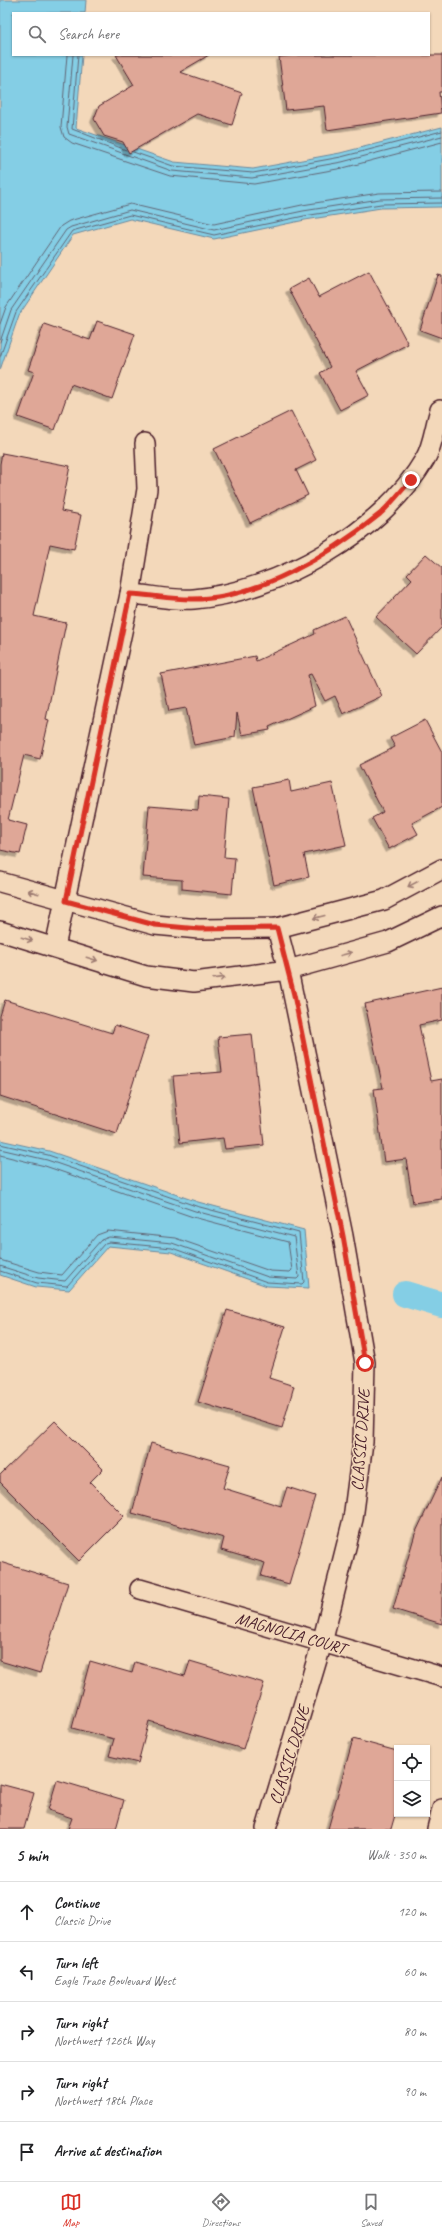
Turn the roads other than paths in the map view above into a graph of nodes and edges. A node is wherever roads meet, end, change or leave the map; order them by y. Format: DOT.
graph roads {
  1 [pos="440,410"];
  2 [pos="145,443"];
  3 [pos="130,594"];
  4 [pos="442,869"];
  5 [pos="0,882"];
  6 [pos="66,901"];
  7 [pos="442,916"];
  8 [pos="277,928"];
  9 [pos="0,931"];
  10 [pos="54,947"];
  11 [pos="288,970"];
  12 [pos="140,1588"];
  13 [pos="322,1643"];
  14 [pos="442,1677"];
  15 [pos="442,1809"];
  16 [pos="266,1829"];
  17 [pos="437,1829"];
  1 -- 3 [label="street"];
  2 -- 3 [label="street"];
  3 -- 6 [label="street"];
  4 -- 8 [label="street, one-way"];
  6 -- 5 [label="street, one-way"];
  6 -- 8 [label="street"];
  6 -- 10 [label="street"];
  11 -- 7 [label="street, one-way"];
  8 -- 11 [label="street, CLASSIC DRIVE"];
  9 -- 10 [label="street, one-way"];
  10 -- 11 [label="street, one-way"];
  11 -- 13 [label="street, CLASSIC DRIVE"];
  12 -- 13 [label="street, MAGNOLIA COURT"];
  13 -- 14 [label="street, MAGNOLIA COURT"];
  13 -- 16 [label="street, CLASSIC DRIVE"];
  15 -- 17 [label="street"];
}
